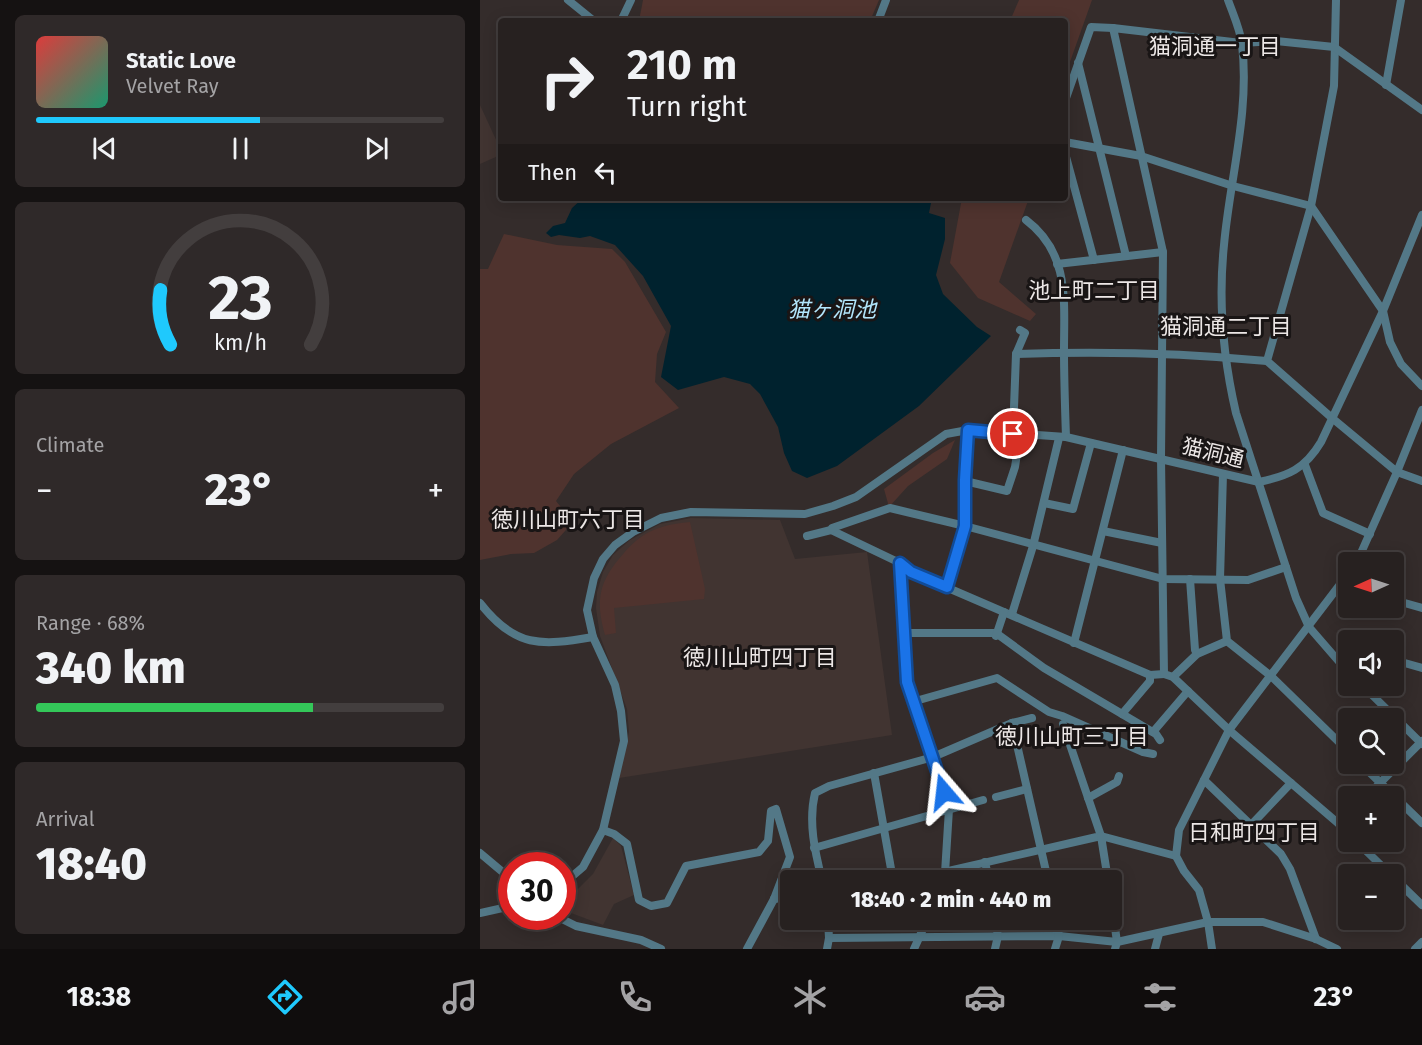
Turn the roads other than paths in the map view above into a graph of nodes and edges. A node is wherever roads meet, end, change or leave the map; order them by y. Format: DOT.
graph roads {
  1 [pos="568,0"];
  2 [pos="631,0"];
  3 [pos="886,0"];
  4 [pos="1228,0"];
  5 [pos="1336,0"];
  6 [pos="1401,0"];
  7 [pos="590,18"];
  8 [pos="622,18"];
  9 [pos="879,18"];
  10 [pos="1113,28"];
  11 [pos="1242,42"];
  12 [pos="1334,47"];
  13 [pos="1078,63"];
  14 [pos="1386,85"];
  15 [pos="1068,93"];
  16 [pos="1422,110"];
  17 [pos="1068,143"];
  18 [pos="1100,149"];
  19 [pos="1141,156"];
  20 [pos="1068,164"];
  21 [pos="1233,186"];
  22 [pos="1311,206"];
  23 [pos="1422,215"];
  24 [pos="1026,220"];
  25 [pos="1163,252"];
  26 [pos="1126,256"];
  27 [pos="1094,260"];
  28 [pos="1057,264"];
  29 [pos="1383,311"];
  30 [pos="1020,330"];
  31 [pos="1064,352"];
  32 [pos="1016,354"];
  33 [pos="1163,354"];
  34 [pos="1225,357"];
  35 [pos="1267,361"];
  36 [pos="1422,386"];
  37 [pos="1422,410"];
  38 [pos="1332,418"];
  39 [pos="968,430"];
  40 [pos="1016,434"];
  41 [pos="1062,438"];
  42 [pos="1091,443"];
  43 [pos="1123,450"];
  44 [pos="1161,458"];
  45 [pos="1305,465"];
  46 [pos="1397,472"];
  47 [pos="1224,474"];
  48 [pos="965,480"];
  49 [pos="1422,481"];
  50 [pos="1259,482"];
  51 [pos="1044,503"];
  52 [pos="965,526"];
  53 [pos="831,530"];
  54 [pos="1103,531"];
  55 [pos="1370,534"];
  56 [pos="807,536"];
  57 [pos="1162,543"];
  58 [pos="1033,546"];
  59 [pos="1362,552"];
  60 [pos="1095,562"];
  61 [pos="900,563"];
  62 [pos="1286,567"];
  63 [pos="1163,579"];
  64 [pos="1190,579"];
  65 [pos="1220,579"];
  66 [pos="947,587"];
  67 [pos="1338,593"];
  68 [pos="480,603"];
  69 [pos="1404,603"];
  70 [pos="1422,608"];
  71 [pos="1008,613"];
  72 [pos="1310,627"];
  73 [pos="903,633"];
  74 [pos="996,636"];
  75 [pos="593,637"];
  76 [pos="1227,641"];
  77 [pos="1074,643"];
  78 [pos="1197,654"];
  79 [pos="1338,660"];
  80 [pos="1404,663"];
  81 [pos="1422,668"];
  82 [pos="1164,674"];
  83 [pos="1150,675"];
  84 [pos="1271,676"];
  85 [pos="1173,677"];
  86 [pos="1188,691"];
  87 [pos="1373,696"];
  88 [pos="912,702"];
  89 [pos="1122,714"];
  90 [pos="1032,718"];
  91 [pos="1012,723"];
  92 [pos="1063,724"];
  93 [pos="1229,730"];
  94 [pos="1152,732"];
  95 [pos="1160,740"];
  96 [pos="1338,741"];
  97 [pos="1422,743"];
  98 [pos="1153,754"];
  99 [pos="933,757"];
  100 [pos="874,773"];
  101 [pos="1372,774"];
  102 [pos="1119,776"];
  103 [pos="1204,780"];
  104 [pos="1291,783"];
  105 [pos="1381,783"];
  106 [pos="1378,786"];
  107 [pos="1027,789"];
  108 [pos="996,797"];
  109 [pos="1088,798"];
  110 [pos="983,800"];
  111 [pos="949,809"];
  112 [pos="1338,823"];
  113 [pos="1422,823"];
  114 [pos="1251,825"];
  115 [pos="884,828"];
  116 [pos="603,830"];
  117 [pos="1101,836"];
  118 [pos="814,848"];
  119 [pos="1041,850"];
  120 [pos="1367,852"];
  121 [pos="480,853"];
  122 [pos="1176,856"];
  123 [pos="985,862"];
  124 [pos="1380,864"];
  125 [pos="498,868"];
  126 [pos="820,870"];
  127 [pos="891,870"];
  128 [pos="945,870"];
  129 [pos="963,870"];
  130 [pos="987,870"];
  131 [pos="1046,870"];
  132 [pos="1106,870"];
  133 [pos="576,873"];
  134 [pos="1404,888"];
  135 [pos="780,898"];
  136 [pos="774,899"];
  137 [pos="1422,905"];
  138 [pos="498,909"];
  139 [pos="480,913"];
  140 [pos="1208,922"];
  141 [pos="576,926"];
  142 [pos="829,930"];
  143 [pos="923,930"];
  144 [pos="997,930"];
  145 [pos="1058,930"];
  146 [pos="1114,930"];
  147 [pos="1158,934"];
  148 [pos="998,936"];
  149 [pos="1059,936"];
  150 [pos="829,938"];
  151 [pos="920,938"];
  152 [pos="1316,939"];
  153 [pos="1422,942"];
  154 [pos="1116,945"];
  155 [pos="661,949"];
  156 [pos="747,949"];
  157 [pos="827,949"];
  158 [pos="914,949"];
  159 [pos="994,949"];
  160 [pos="1055,949"];
  161 [pos="1155,949"];
  162 [pos="1212,949"];
  163 [pos="1337,949"];
  164 [pos="1415,949"];
  1 -- 7 [label="street"];
  2 -- 8 [label="street"];
  3 -- 9 [label="street"];
  4 -- 11 [label="street"];
  5 -- 12 [label="street"];
  6 -- 14 [label="street"];
  10 -- 11 [label="street"];
  10 -- 13 [label="street"];
  10 -- 19 [label="street"];
  11 -- 12 [label="street"];
  11 -- 21 [label="street"];
  12 -- 14 [label="street"];
  12 -- 22 [label="street"];
  13 -- 15 [label="street"];
  13 -- 18 [label="street"];
  14 -- 16 [label="street"];
  17 -- 18 [label="street"];
  18 -- 19 [label="street"];
  18 -- 26 [label="street"];
  19 -- 21 [label="street"];
  19 -- 25 [label="street"];
  20 -- 27 [label="street"];
  21 -- 22 [label="street"];
  21 -- 34 [label="street"];
  22 -- 29 [label="street"];
  22 -- 35 [label="street"];
  23 -- 29 [label="street"];
  24 -- 28 [label="street"];
  25 -- 26 [label="street"];
  25 -- 33 [label="street"];
  26 -- 27 [label="street"];
  27 -- 28 [label="street"];
  28 -- 31 [label="street"];
  29 -- 36 [label="street"];
  29 -- 38 [label="street"];
  30 -- 32 [label="street"];
  31 -- 32 [label="street"];
  31 -- 33 [label="street"];
  31 -- 41 [label="street"];
  32 -- 40 [label="street"];
  33 -- 34 [label="street"];
  33 -- 44 [label="street"];
  34 -- 35 [label="street"];
  34 -- 50 [label="street"];
  35 -- 38 [label="street"];
  37 -- 46 [label="street"];
  38 -- 45 [label="street"];
  38 -- 46 [label="street"];
  39 -- 40 [label="street, 猫洞通"];
  39 -- 48 [label="street"];
  39 -- 75 [label="street"];
  40 -- 41 [label="street, 猫洞通"];
  40 -- 48 [label="street"];
  41 -- 42 [label="street, 猫洞通"];
  41 -- 51 [label="street"];
  42 -- 43 [label="street, 猫洞通"];
  42 -- 51 [label="street"];
  43 -- 44 [label="street, 猫洞通"];
  43 -- 54 [label="street"];
  44 -- 47 [label="street, 猫洞通"];
  44 -- 57 [label="street"];
  45 -- 50 [label="street"];
  45 -- 55 [label="street"];
  46 -- 49 [label="street"];
  46 -- 55 [label="street"];
  47 -- 50 [label="street, 猫洞通"];
  47 -- 65 [label="street"];
  48 -- 52 [label="street"];
  50 -- 62 [label="street, 猫洞通"];
  51 -- 58 [label="street"];
  52 -- 53 [label="street"];
  52 -- 58 [label="street"];
  52 -- 66 [label="street"];
  53 -- 56 [label="street"];
  53 -- 61 [label="street"];
  54 -- 57 [label="street"];
  54 -- 60 [label="street"];
  55 -- 59 [label="street"];
  57 -- 63 [label="street"];
  58 -- 60 [label="street"];
  58 -- 71 [label="street"];
  60 -- 63 [label="street"];
  60 -- 77 [label="street"];
  61 -- 66 [label="street"];
  61 -- 73 [label="street"];
  62 -- 65 [label="street"];
  62 -- 72 [label="street, 猫洞通"];
  63 -- 64 [label="street"];
  63 -- 82 [label="street"];
  64 -- 65 [label="street"];
  64 -- 78 [label="street"];
  65 -- 76 [label="street"];
  66 -- 71 [label="street"];
  67 -- 72 [label="street"];
  68 -- 75 [label="street"];
  69 -- 70 [label="street"];
  71 -- 74 [label="street"];
  71 -- 77 [label="street"];
  72 -- 79 [label="street, 猫洞通"];
  72 -- 84 [label="street"];
  73 -- 74 [label="street"];
  73 -- 88 [label="street"];
  74 -- 89 [label="street"];
  75 -- 116 [label="street"];
  76 -- 78 [label="street"];
  76 -- 84 [label="street"];
  77 -- 83 [label="street"];
  78 -- 85 [label="street"];
  80 -- 81 [label="street"];
  82 -- 83 [label="street"];
  82 -- 85 [label="street"];
  83 -- 89 [label="street"];
  84 -- 93 [label="street"];
  84 -- 96 [label="street"];
  85 -- 86 [label="street"];
  86 -- 93 [label="street"];
  86 -- 94 [label="street"];
  87 -- 97 [label="street"];
  88 -- 98 [label="street"];
  88 -- 99 [label="street"];
  89 -- 94 [label="street"];
  90 -- 91 [label="street"];
  91 -- 99 [label="street"];
  91 -- 107 [label="street"];
  92 -- 109 [label="street"];
  93 -- 103 [label="street"];
  93 -- 104 [label="street"];
  94 -- 95 [label="street"];
  97 -- 105 [label="street"];
  99 -- 100 [label="street"];
  99 -- 111 [label="street"];
  100 -- 115 [label="street"];
  100 -- 118 [label="street"];
  101 -- 105 [label="street"];
  102 -- 109 [label="street"];
  103 -- 114 [label="street"];
  103 -- 122 [label="street"];
  104 -- 112 [label="street"];
  104 -- 114 [label="street"];
  105 -- 106 [label="street"];
  105 -- 113 [label="street"];
  107 -- 108 [label="street"];
  107 -- 119 [label="street"];
  109 -- 117 [label="street"];
  110 -- 111 [label="street"];
  111 -- 115 [label="street"];
  111 -- 128 [label="street"];
  114 -- 152 [label="street"];
  115 -- 118 [label="street"];
  115 -- 127 [label="street"];
  116 -- 133 [label="street"];
  116 -- 136 [label="street"];
  117 -- 119 [label="street"];
  117 -- 122 [label="street"];
  117 -- 132 [label="street"];
  118 -- 126 [label="street"];
  119 -- 123 [label="street"];
  119 -- 131 [label="street"];
  120 -- 124 [label="street"];
  121 -- 125 [label="street"];
  122 -- 140 [label="street"];
  123 -- 129 [label="street"];
  123 -- 130 [label="street"];
  134 -- 137 [label="street"];
  135 -- 136 [label="street"];
  136 -- 156 [label="street"];
  138 -- 139 [label="street"];
  140 -- 147 [label="street"];
  140 -- 152 [label="street"];
  140 -- 162 [label="street"];
  141 -- 155 [label="street"];
  142 -- 150 [label="street"];
  143 -- 151 [label="street"];
  144 -- 148 [label="street"];
  145 -- 149 [label="street"];
  146 -- 154 [label="street"];
  147 -- 154 [label="street"];
  147 -- 161 [label="street"];
  148 -- 149 [label="street"];
  148 -- 151 [label="street"];
  148 -- 159 [label="street"];
  149 -- 154 [label="street"];
  149 -- 160 [label="street"];
  150 -- 151 [label="street"];
  150 -- 157 [label="street"];
  151 -- 158 [label="street"];
  152 -- 163 [label="street"];
  153 -- 164 [label="street"];
}
